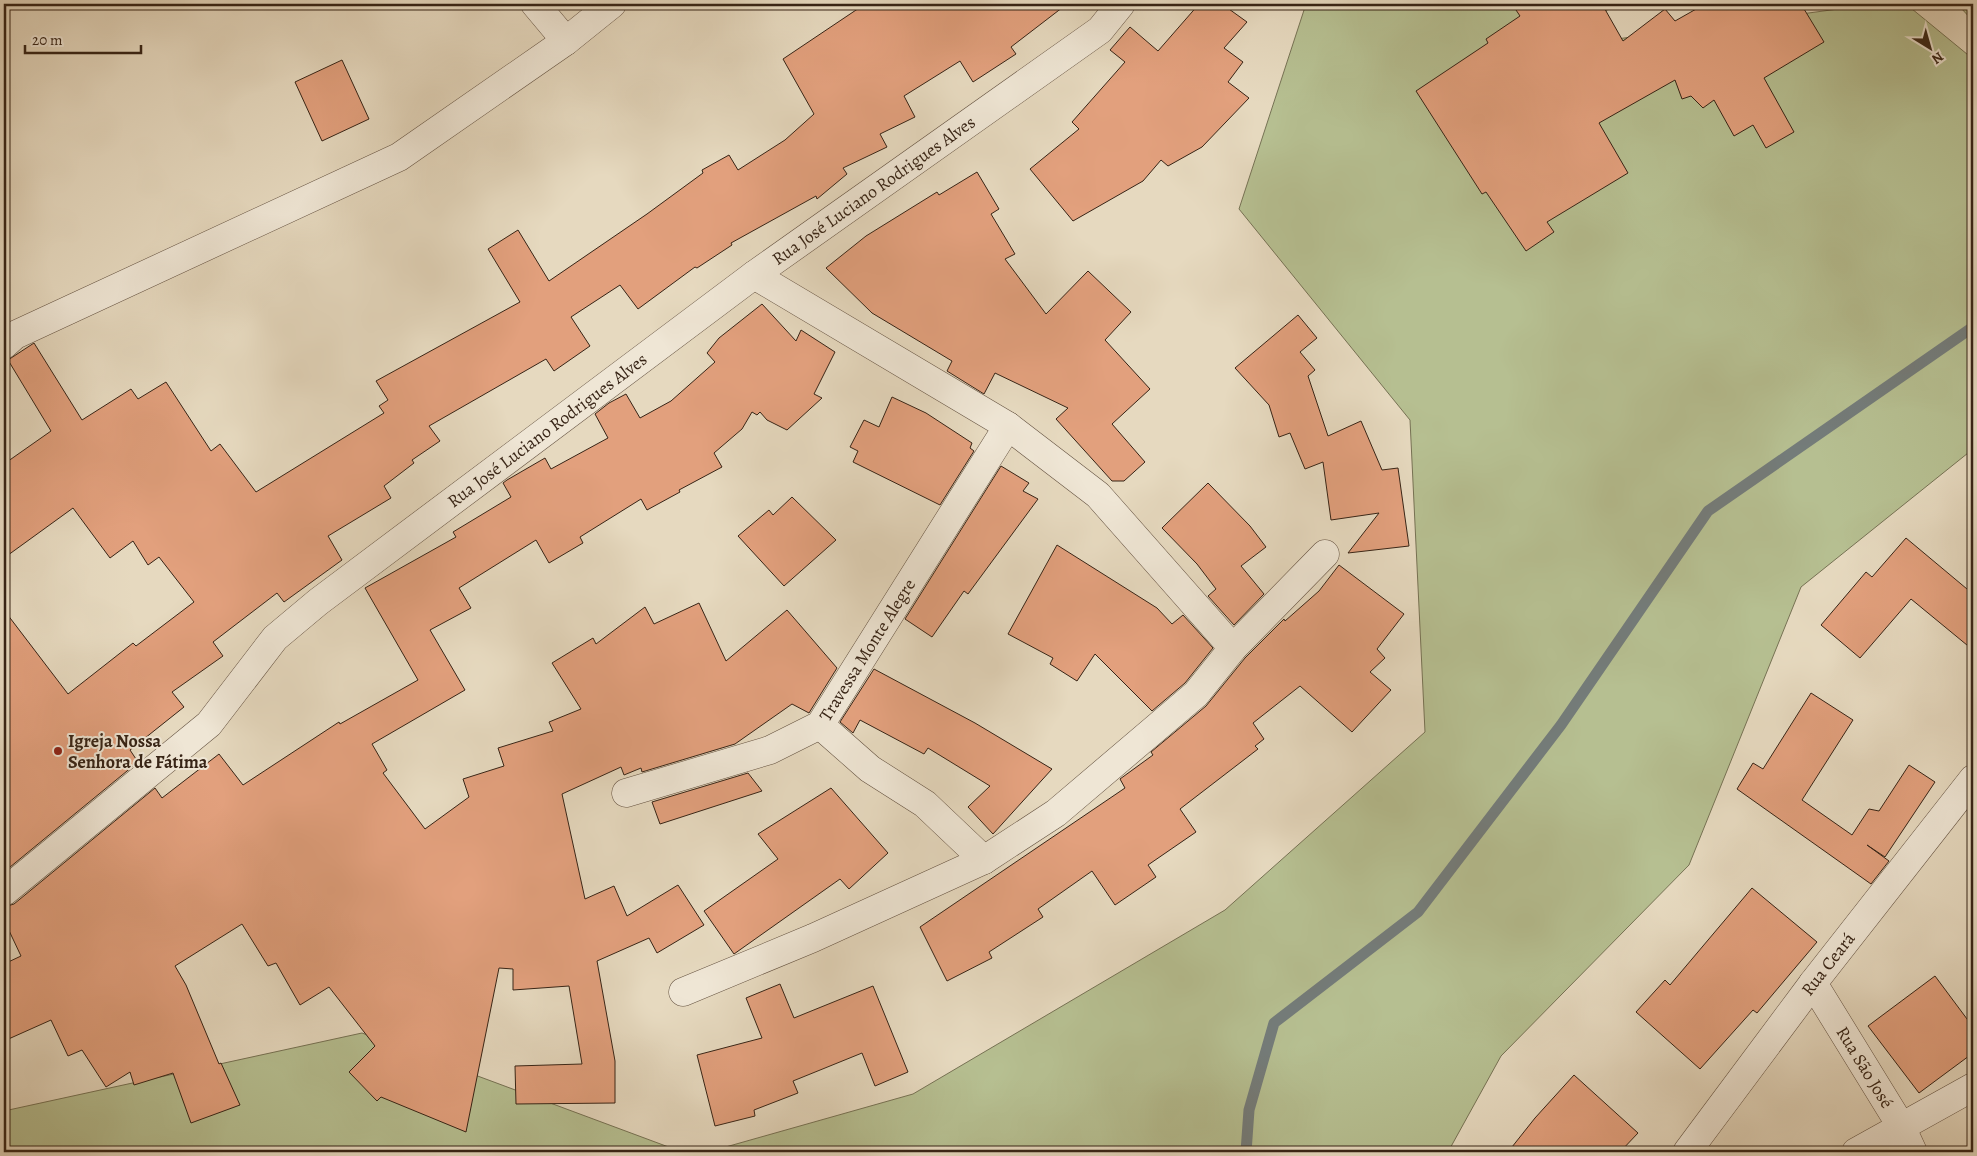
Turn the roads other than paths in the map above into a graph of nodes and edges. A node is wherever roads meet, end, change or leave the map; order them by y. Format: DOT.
graph roads {
  1 [pos="535,4"];
  2 [pos="612,4"];
  3 [pos="1121,4"];
  4 [pos="566,41"];
  5 [pos="754,274"];
  6 [pos="4,345"];
  7 [pos="1008,426"];
  8 [pos="1325,554"];
  9 [pos="1233,648"];
  10 [pos="820,725"];
  11 [pos="1973,779"];
  12 [pos="626,793"];
  13 [pos="984,860"];
  14 [pos="4,892"];
  15 [pos="1812,983"];
  16 [pos="683,992"];
  17 [pos="1973,1088"];
  18 [pos="1901,1126"];
  19 [pos="1687,1152"];
  20 [pos="1856,1152"];
  21 [pos="1914,1152"];
  1 -- 4 [label="street"];
  2 -- 4 [label="street"];
  3 -- 5 [label="street, Rua José Luciano Rodrigues Alves"];
  4 -- 6 [label="street"];
  5 -- 7 [label="street"];
  5 -- 14 [label="street, Rua José Luciano Rodrigues Alves"];
  7 -- 9 [label="street"];
  7 -- 10 [label="street, Travessa Monte Alegre"];
  8 -- 9 [label="street"];
  9 -- 13 [label="street"];
  10 -- 12 [label="street, Travessa Monte Alegre"];
  10 -- 13 [label="street"];
  11 -- 15 [label="street, Rua Ceará"];
  13 -- 16 [label="street"];
  15 -- 18 [label="street, Rua São José"];
  15 -- 19 [label="street, Rua Ceará"];
  17 -- 18 [label="street"];
  18 -- 20 [label="street"];
  18 -- 21 [label="street, Rua São José"];
}
